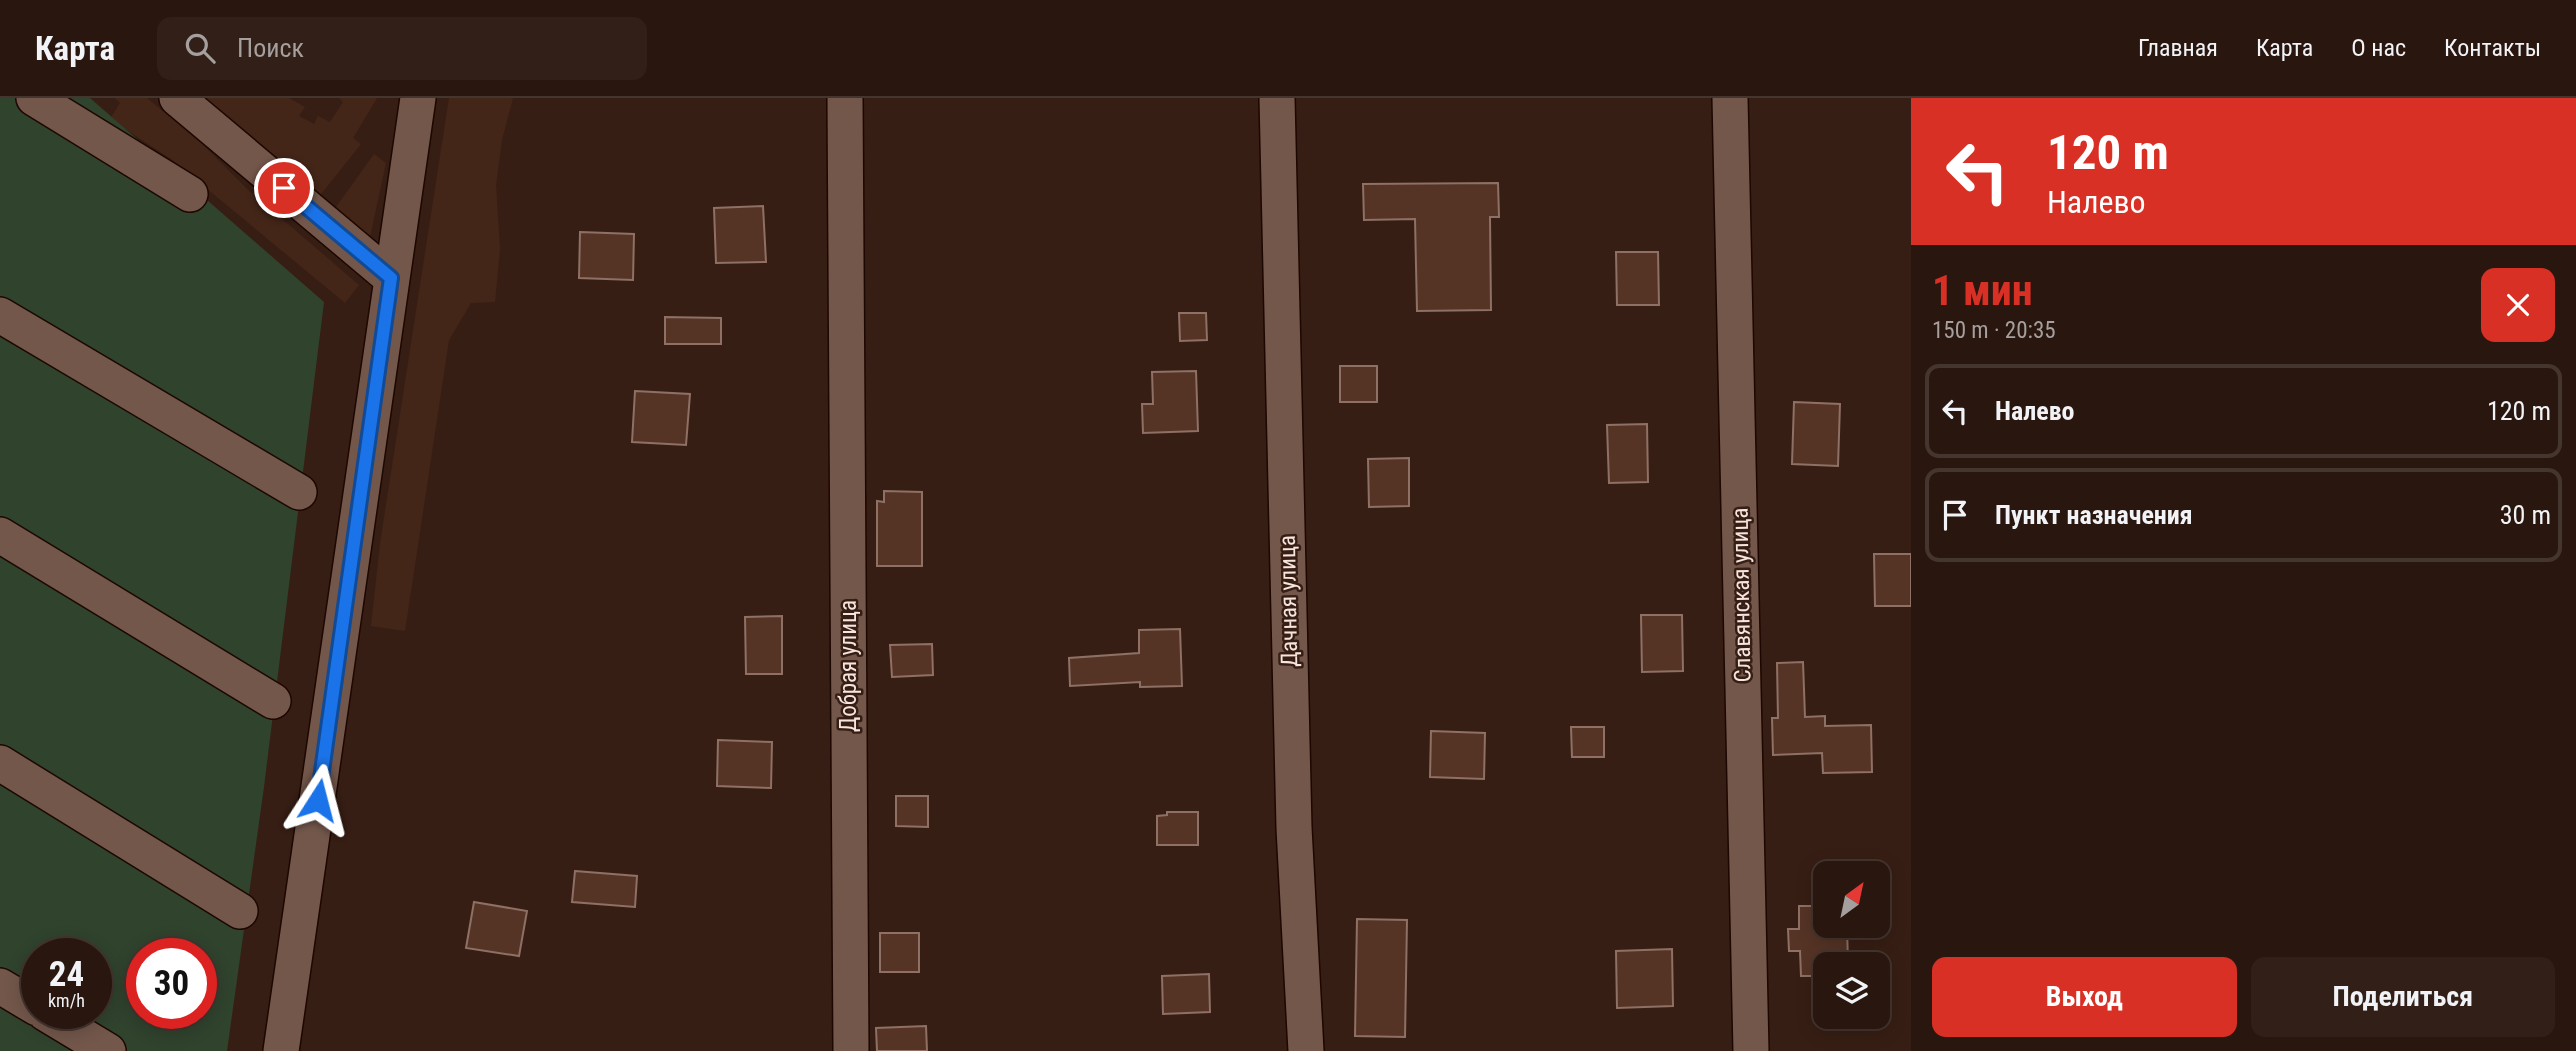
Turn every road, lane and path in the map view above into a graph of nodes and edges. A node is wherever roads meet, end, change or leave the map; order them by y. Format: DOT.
graph roads {
  1 [pos="34,98"];
  2 [pos="177,98"];
  3 [pos="418,98"];
  4 [pos="845,98"];
  5 [pos="1277,98"];
  6 [pos="1730,98"];
  7 [pos="190,194"];
  8 [pos="391,278"];
  9 [pos="0,315"];
  10 [pos="299,492"];
  11 [pos="0,536"];
  12 [pos="273,701"];
  13 [pos="0,763"];
  14 [pos="240,911"];
  15 [pos="0,986"];
  16 [pos="21,998"];
  17 [pos="72,1029"];
  18 [pos="108,1051"];
  19 [pos="281,1051"];
  20 [pos="851,1051"];
  21 [pos="1306,1051"];
  22 [pos="1751,1051"];
  1 -- 7 [label="street"];
  2 -- 8 [label="street"];
  3 -- 8 [label="street"];
  4 -- 20 [label="street, Добрая улица"];
  5 -- 21 [label="street, Дачная улица"];
  6 -- 22 [label="street, Славянская улица"];
  8 -- 19 [label="street"];
  9 -- 10 [label="street"];
  11 -- 12 [label="street"];
  13 -- 14 [label="street"];
  15 -- 16 [label="street"];
  17 -- 18 [label="street"];
}
